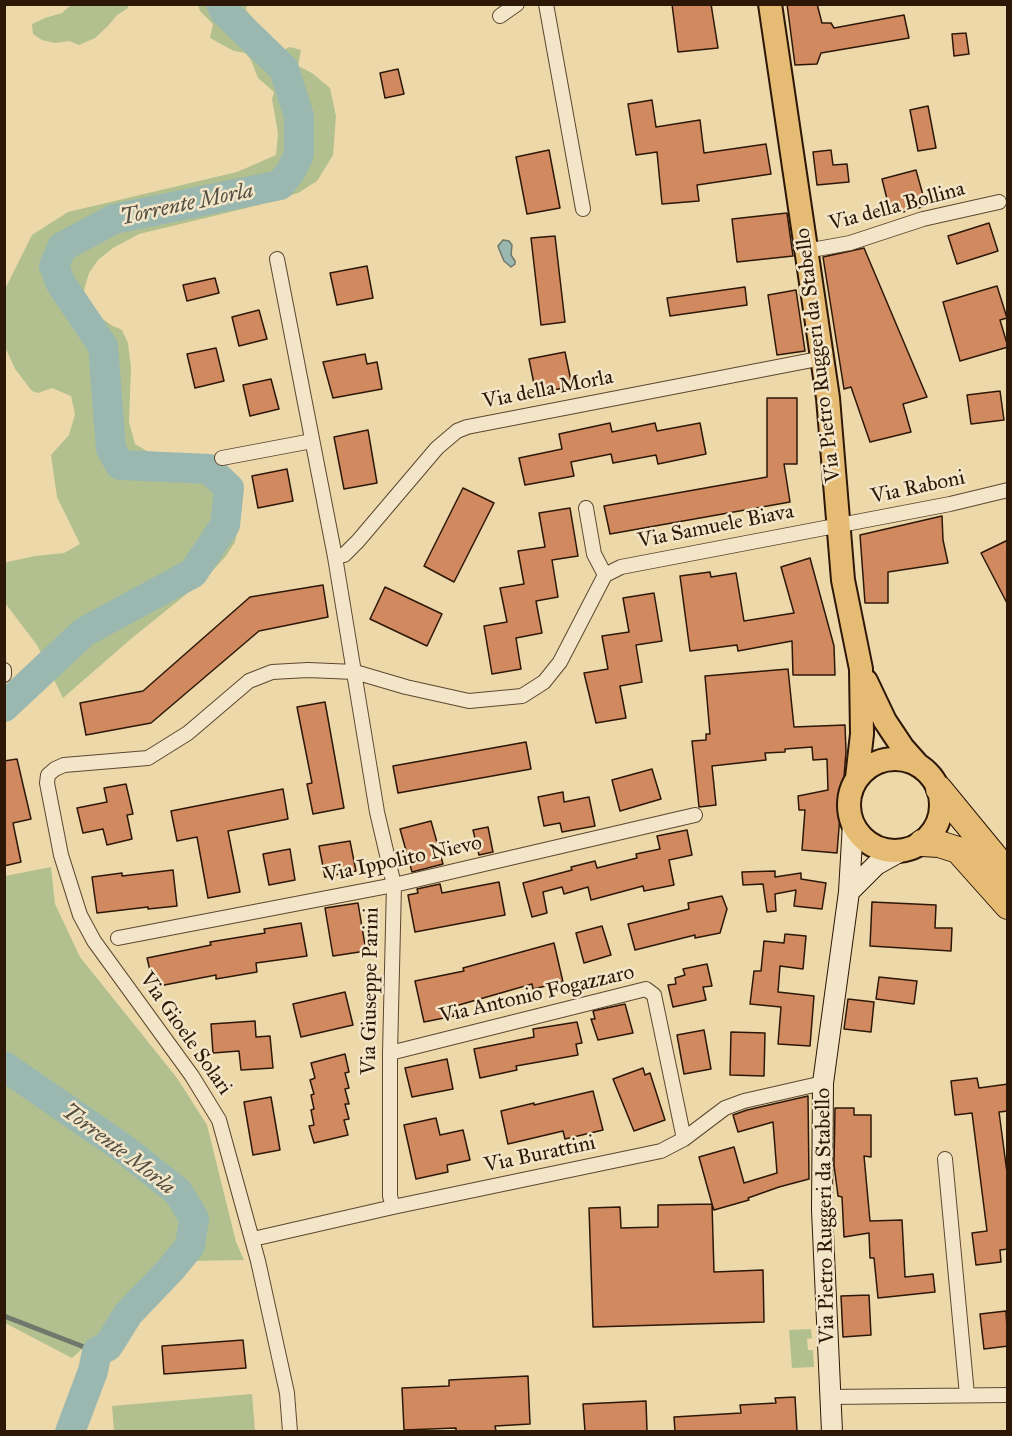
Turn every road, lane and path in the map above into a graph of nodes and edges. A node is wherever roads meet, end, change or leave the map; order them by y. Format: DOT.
graph roads {
  1 [pos="517,4"];
  2 [pos="546,4"];
  3 [pos="770,4"];
  4 [pos="500,16"];
  5 [pos="999,202"];
  6 [pos="584,209"];
  7 [pos="806,251"];
  8 [pos="277,259"];
  9 [pos="823,357"];
  10 [pos="312,441"];
  11 [pos="222,458"];
  12 [pos="1008,490"];
  13 [pos="586,508"];
  14 [pos="837,525"];
  15 [pos="335,557"];
  16 [pos="605,575"];
  17 [pos="861,669"];
  18 [pos="4,670"];
  19 [pos="355,672"];
  20 [pos="4,675"];
  21 [pos="919,766"];
  22 [pos="857,778"];
  23 [pos="939,789"];
  24 [pos="695,815"];
  25 [pos="853,823"];
  26 [pos="911,847"];
  27 [pos="1008,873"];
  28 [pos="394,885"];
  29 [pos="849,892"];
  30 [pos="1008,906"];
  31 [pos="118,938"];
  32 [pos="390,1053"];
  33 [pos="823,1083"];
  34 [pos="684,1139"];
  35 [pos="945,1159"];
  36 [pos="393,1207"];
  37 [pos="253,1239"];
  38 [pos="967,1395"];
  39 [pos="1008,1395"];
  40 [pos="830,1396"];
  41 [pos="290,1431"];
  42 [pos="832,1431"];
  1 -- 4 [label="street"];
  2 -- 6 [label="street"];
  3 -- 7 [label="main road, Via Pietro Ruggeri da Stabello"];
  5 -- 7 [label="street, Via della Bollina"];
  7 -- 9 [label="main road, Via Pietro Ruggeri da Stabello"];
  8 -- 10 [label="street"];
  9 -- 14 [label="main road, Via Pietro Ruggeri da Stabello"];
  9 -- 15 [label="street, Via della Morla"];
  10 -- 11 [label="street"];
  10 -- 15 [label="street"];
  12 -- 14 [label="street, Via Raboni"];
  13 -- 16 [label="street"];
  14 -- 16 [label="street, Via Samuele Biava"];
  14 -- 17 [label="main road, Via Pietro Ruggeri da Stabello"];
  15 -- 19 [label="street"];
  16 -- 19 [label="street"];
  17 -- 21 [label="main road"];
  17 -- 22 [label="main road, Via Pietro Ruggeri da Stabello"];
  18 -- 20 [label="street"];
  19 -- 28 [label="street, Via Giuseppe Parini"];
  19 -- 37 [label="street, Via Gioele Solari"];
  21 -- 22 [label="main road"];
  21 -- 23 [label="main road"];
  22 -- 25 [label="main road, Via Pietro Ruggeri da Stabello"];
  23 -- 26 [label="main road"];
  23 -- 27 [label="highway"];
  24 -- 28 [label="street, Via Ippolito Nievo"];
  25 -- 26 [label="main road"];
  25 -- 29 [label="street, Via Pietro Ruggeri da Stabello"];
  26 -- 29 [label="street"];
  26 -- 30 [label="highway"];
  28 -- 31 [label="street, Via Ippolito Nievo"];
  28 -- 32 [label="street, Via Giuseppe Parini"];
  29 -- 33 [label="street, Via Pietro Ruggeri da Stabello"];
  32 -- 34 [label="street, Via Antonio Fogazzaro"];
  32 -- 36 [label="street, Via Giuseppe Parini"];
  33 -- 34 [label="street, Via Burattini"];
  33 -- 40 [label="street, Via Pietro Ruggeri da Stabello"];
  34 -- 36 [label="street, Via Burattini"];
  35 -- 38 [label="street"];
  36 -- 37 [label="street, Via Burattini"];
  37 -- 41 [label="street, Via Gioele Solari"];
  38 -- 39 [label="street"];
  38 -- 40 [label="street"];
  40 -- 42 [label="street, Via Pietro Ruggeri da Stabello"];
}
